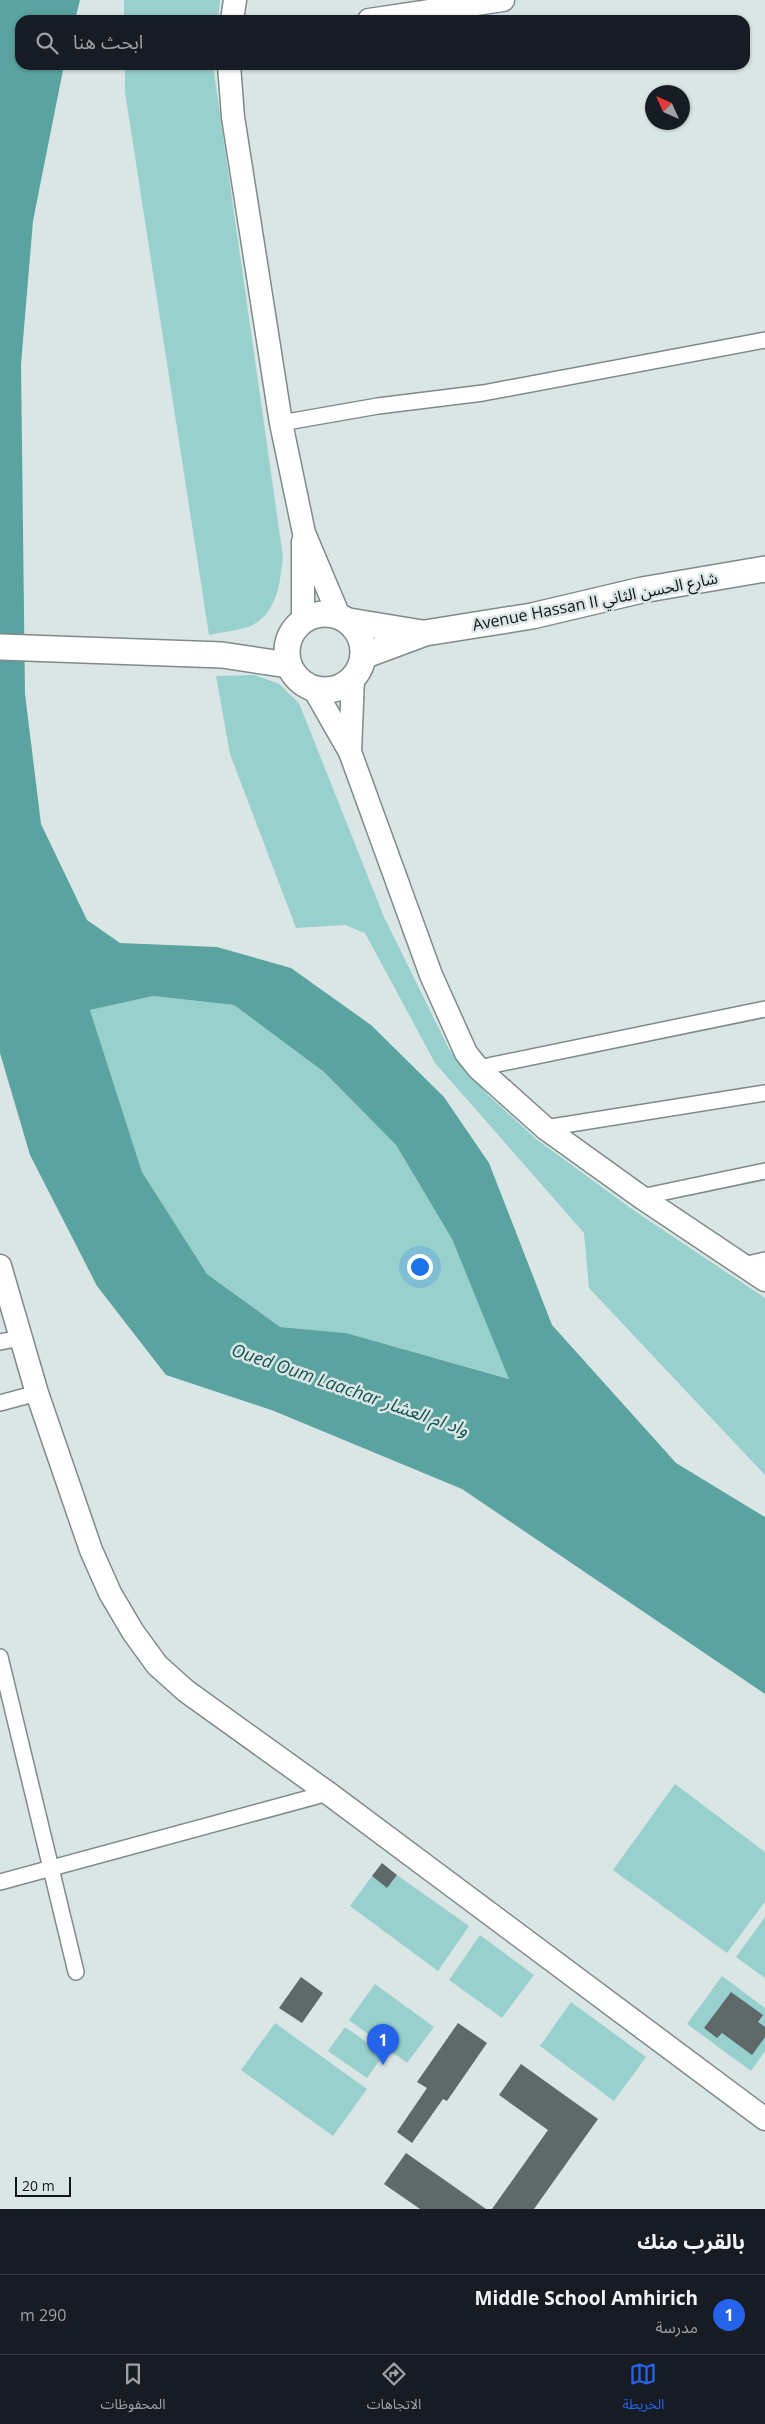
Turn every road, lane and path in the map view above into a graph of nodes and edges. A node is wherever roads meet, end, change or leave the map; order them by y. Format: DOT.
graph roads {
  1 [pos="235,0"];
  2 [pos="503,0"];
  3 [pos="233,15"];
  4 [pos="403,15"];
  5 [pos="229,70"];
  6 [pos="765,340"];
  7 [pos="281,423"];
  8 [pos="304,534"];
  9 [pos="765,569"];
  10 [pos="344,618"];
  11 [pos="297,626"];
  12 [pos="425,633"];
  13 [pos="0,647"];
  14 [pos="222,656"];
  15 [pos="288,665"];
  16 [pos="358,667"];
  17 [pos="314,689"];
  18 [pos="350,752"];
  19 [pos="765,1008"];
  20 [pos="478,1068"];
  21 [pos="765,1093"];
  22 [pos="545,1128"];
  23 [pos="765,1171"];
  24 [pos="641,1196"];
  25 [pos="765,1260"];
  26 [pos="742,1265"];
  27 [pos="0,1266"];
  28 [pos="765,1280"];
  29 [pos="10,1340"];
  30 [pos="37,1393"];
  31 [pos="0,1403"];
  32 [pos="0,1657"];
  33 [pos="328,1793"];
  34 [pos="52,1868"];
  35 [pos="0,1882"];
  36 [pos="76,1972"];
  37 [pos="765,2119"];
  1 -- 3 [label="main road"];
  2 -- 4 [label="main road"];
  5 -- 7 [label="main road"];
  6 -- 7 [label="street"];
  7 -- 8 [label="main road"];
  8 -- 10 [label="main road"];
  8 -- 11 [label="main road"];
  9 -- 12 [label="main road, Avenue Hassan II شارع الحسن الثاني"];
  10 -- 11 [label="main road, Avenue Hassan II شارع الحسن الثاني"];
  10 -- 12 [label="main road, Avenue Hassan II شارع الحسن الثاني"];
  10 -- 16 [label="main road"];
  11 -- 14 [label="main road, Avenue Hassan II شارع الحسن الثاني"];
  11 -- 15 [label="main road"];
  12 -- 16 [label="main road, Avenue Hassan II شارع الحسن الثاني"];
  13 -- 14 [label="main road, Avenue Hassan II شارع الحسن الثاني"];
  14 -- 15 [label="main road, Avenue Hassan II شارع الحسن الثاني"];
  15 -- 17 [label="main road"];
  16 -- 17 [label="main road, Avenue Hassan II شارع الحسن الثاني"];
  16 -- 18 [label="main road"];
  17 -- 18 [label="main road"];
  18 -- 20 [label="main road"];
  19 -- 20 [label="street"];
  20 -- 22 [label="main road"];
  21 -- 22 [label="street"];
  22 -- 24 [label="main road"];
  23 -- 24 [label="street"];
  24 -- 26 [label="main road"];
  25 -- 26 [label="street"];
  26 -- 28 [label="main road"];
  27 -- 29 [label="main road"];
  29 -- 30 [label="main road"];
  30 -- 31 [label="street"];
  30 -- 33 [label="main road"];
  32 -- 34 [label="street"];
  33 -- 34 [label="street"];
  33 -- 37 [label="main road"];
  34 -- 35 [label="street"];
  34 -- 36 [label="street"];
}
